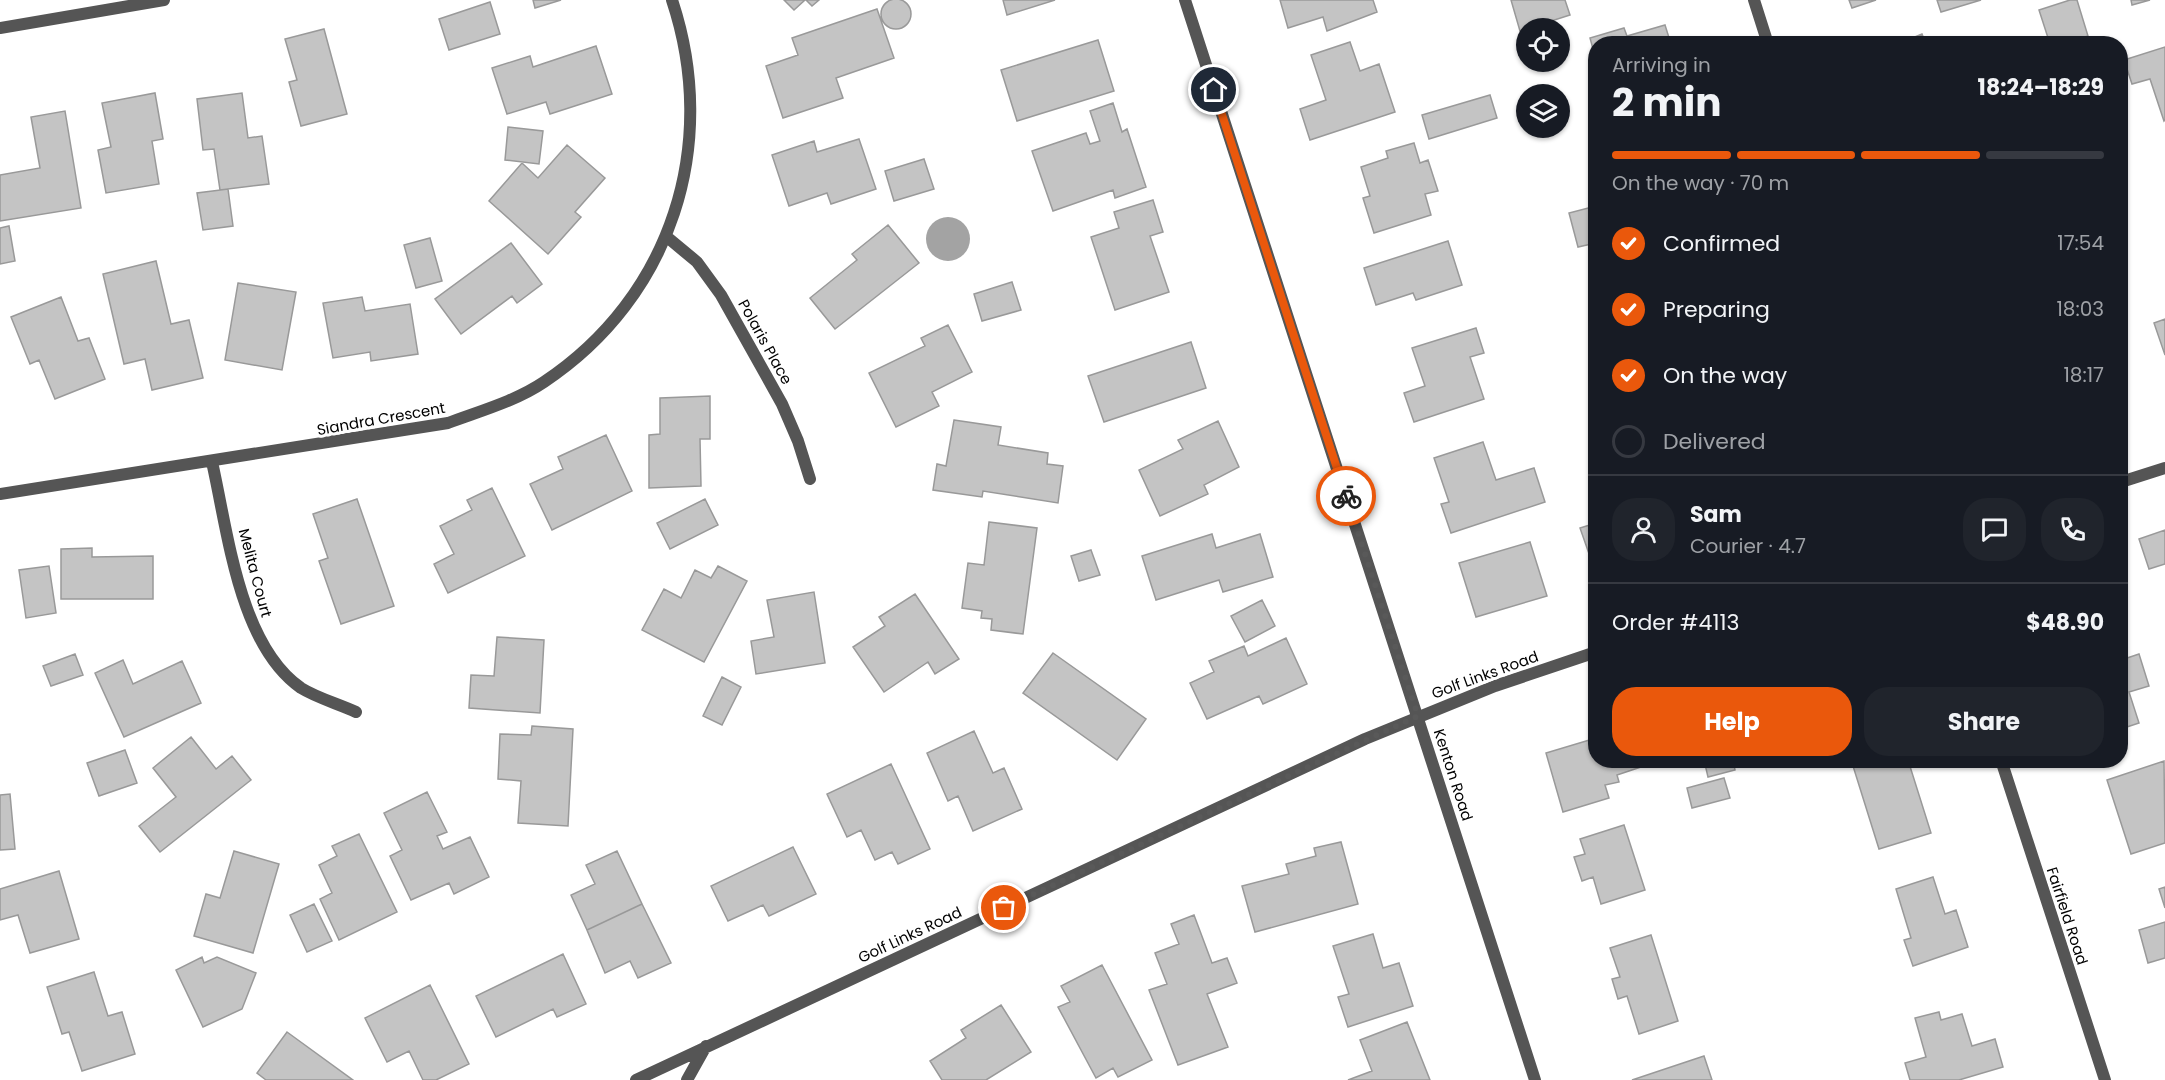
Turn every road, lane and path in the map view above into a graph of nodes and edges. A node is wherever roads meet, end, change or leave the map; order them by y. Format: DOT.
graph roads {
  1 [pos="164,0"];
  2 [pos="672,0"];
  3 [pos="1185,0"];
  4 [pos="1754,0"];
  5 [pos="0,28"];
  6 [pos="1765,36"];
  7 [pos="667,237"];
  8 [pos="212,462"];
  9 [pos="2165,468"];
  10 [pos="810,479"];
  11 [pos="2128,480"];
  12 [pos="0,494"];
  13 [pos="1588,655"];
  14 [pos="356,712"];
  15 [pos="1418,716"];
  16 [pos="2004,768"];
  17 [pos="706,1046"];
  18 [pos="636,1080"];
  19 [pos="687,1080"];
  20 [pos="1535,1080"];
  21 [pos="2105,1080"];
  1 -- 5 [label="street"];
  2 -- 7 [label="street, Siandra Crescent"];
  3 -- 15 [label="street, Kenton Road"];
  4 -- 6 [label="street"];
  7 -- 8 [label="street, Siandra Crescent"];
  7 -- 10 [label="street, Polaris Place"];
  8 -- 12 [label="street, Siandra Crescent"];
  8 -- 14 [label="street, Melita Court"];
  9 -- 11 [label="street"];
  13 -- 15 [label="street, Golf Links Road"];
  15 -- 17 [label="street, Golf Links Road"];
  15 -- 20 [label="street, Kenton Road"];
  16 -- 21 [label="street, Fairfield Road"];
  17 -- 18 [label="street, Golf Links Road"];
  17 -- 19 [label="street"];
}
